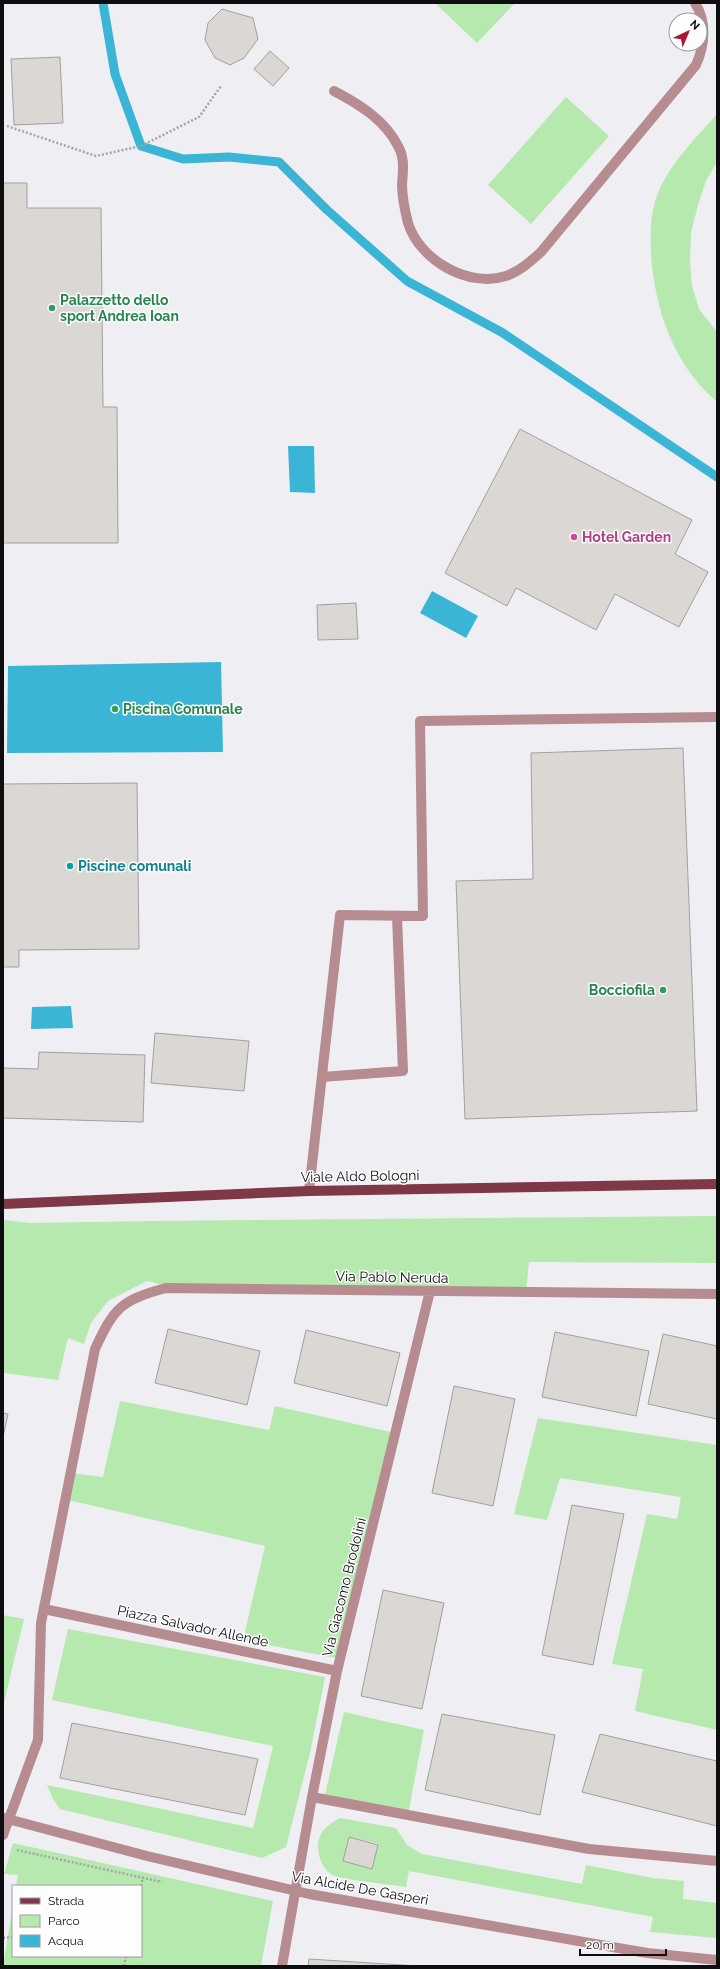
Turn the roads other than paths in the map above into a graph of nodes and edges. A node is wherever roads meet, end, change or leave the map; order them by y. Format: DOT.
graph roads {
  1 [pos="695,3"];
  2 [pos="334,91"];
  3 [pos="717,717"];
  4 [pos="397,916"];
  5 [pos="322,1077"];
  6 [pos="717,1184"];
  7 [pos="309,1191"];
  8 [pos="3,1204"];
  9 [pos="430,1291"];
  10 [pos="717,1294"];
  11 [pos="44,1609"];
  12 [pos="337,1671"];
  13 [pos="312,1797"];
  14 [pos="6,1819"];
  15 [pos="3,1835"];
  16 [pos="717,1861"];
  17 [pos="296,1891"];
  18 [pos="717,1960"];
  19 [pos="282,1966"];
  1 -- 2 [label="street"];
  3 -- 4 [label="street"];
  4 -- 5 [label="street"];
  4 -- 5 [label="street"];
  5 -- 7 [label="street"];
  6 -- 7 [label="main road, Viale Aldo Bologni"];
  7 -- 8 [label="main road, Viale Aldo Bologni"];
  9 -- 10 [label="street, Via Pablo Neruda"];
  9 -- 11 [label="street, Via Pablo Neruda"];
  9 -- 12 [label="street, Via Giacomo Brodolini"];
  11 -- 12 [label="street, Piazza Salvador Allende"];
  11 -- 14 [label="street"];
  12 -- 13 [label="street, Via Giacomo Brodolini"];
  13 -- 16 [label="street"];
  13 -- 17 [label="street, Via Giacomo Brodolini"];
  14 -- 15 [label="street"];
  14 -- 17 [label="street, Via Alcide De Gasperi"];
  17 -- 18 [label="street, Via Alcide De Gasperi"];
  17 -- 19 [label="street, Via Giacomo Brodolini"];
}
